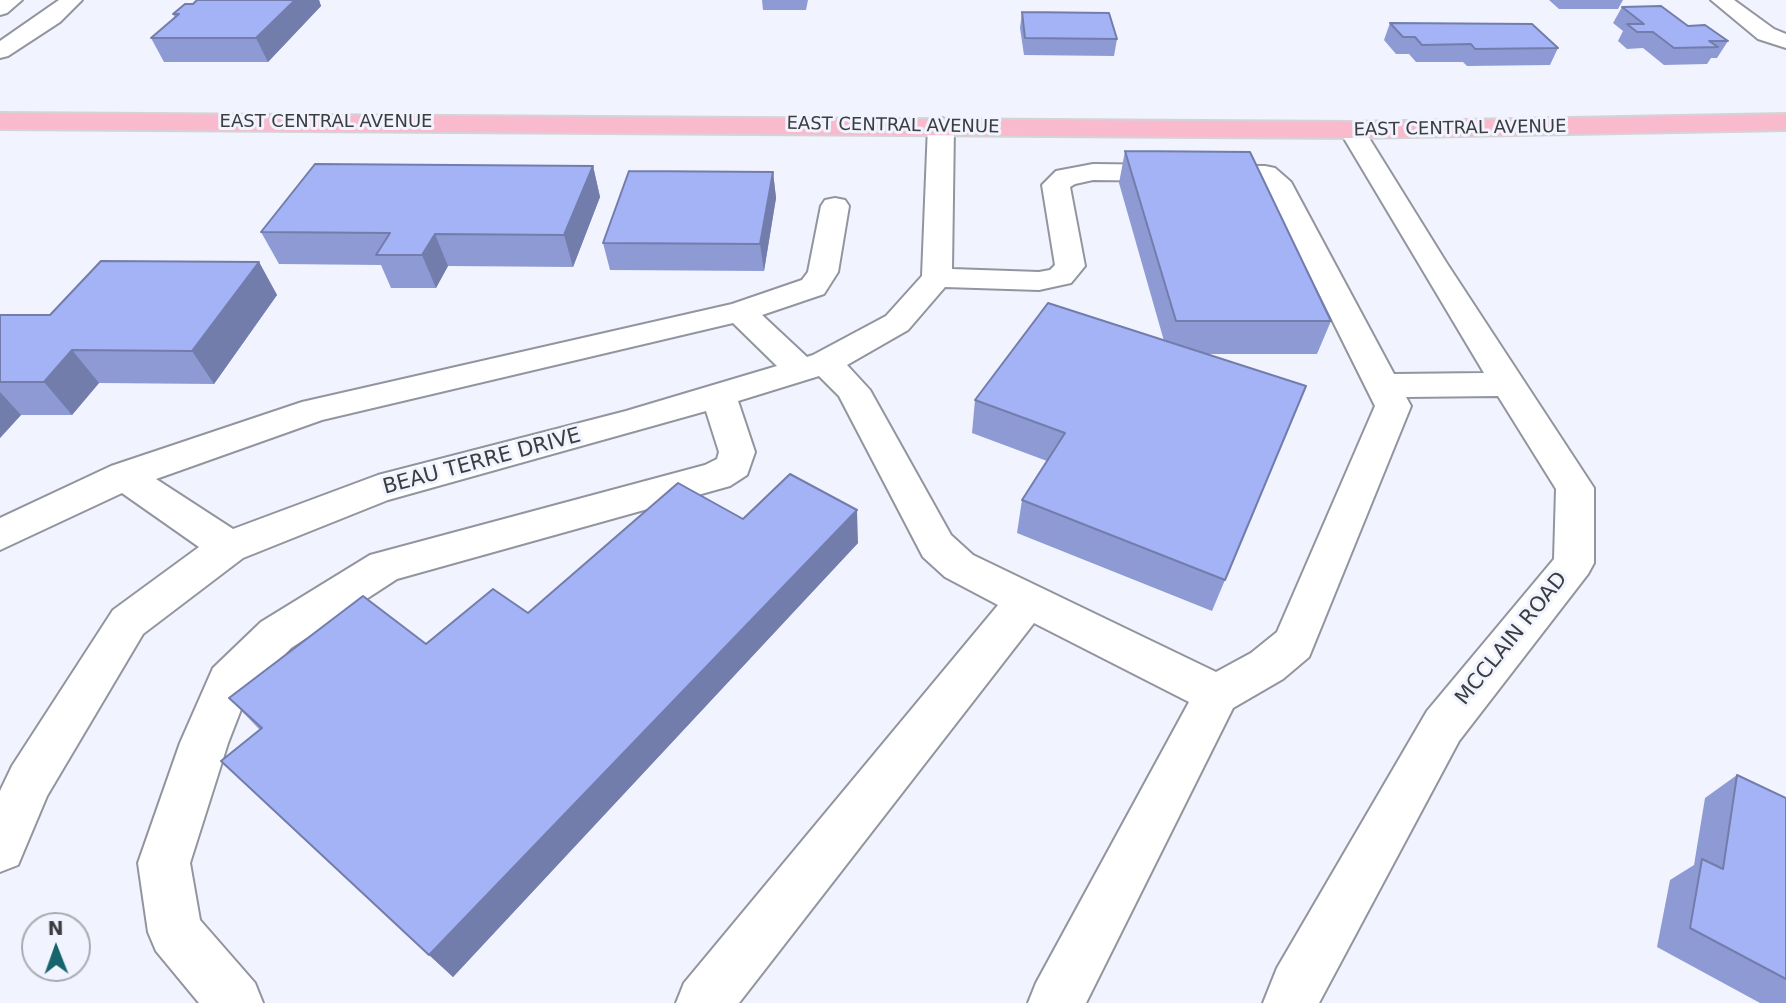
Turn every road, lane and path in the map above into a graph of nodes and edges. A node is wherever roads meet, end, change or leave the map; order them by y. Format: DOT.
graph roads {
  1 [pos="12,0"];
  2 [pos="72,0"];
  3 [pos="1721,0"];
  4 [pos="0,9"];
  5 [pos="52,17"];
  6 [pos="0,18"];
  7 [pos="1776,38"];
  8 [pos="0,51"];
  9 [pos="1786,61"];
  10 [pos="0,121"];
  11 [pos="1786,122"];
  12 [pos="941,126"];
  13 [pos="1352,130"];
  14 [pos="835,206"];
  15 [pos="937,278"];
  16 [pos="740,312"];
  17 [pos="813,367"];
  18 [pos="1509,384"];
  19 [pos="1382,386"];
  20 [pos="719,395"];
  21 [pos="124,476"];
  22 [pos="0,535"];
  23 [pos="229,547"];
  24 [pos="1027,600"];
  25 [pos="1217,694"];
  26 [pos="0,847"];
  27 [pos="236,1003"];
  28 [pos="704,1003"];
  29 [pos="1056,1003"];
  30 [pos="1291,1003"];
  1 -- 4 [label="street"];
  2 -- 5 [label="street"];
  3 -- 7 [label="street"];
  5 -- 6 [label="street"];
  5 -- 8 [label="street"];
  7 -- 9 [label="street"];
  10 -- 12 [label="main road, EAST CENTRAL AVENUE"];
  11 -- 13 [label="main road, EAST CENTRAL AVENUE"];
  12 -- 13 [label="main road, EAST CENTRAL AVENUE"];
  12 -- 15 [label="street"];
  13 -- 18 [label="street, MCCLAIN ROAD"];
  14 -- 16 [label="street"];
  15 -- 17 [label="street, BEAU TERRE DRIVE"];
  15 -- 19 [label="street"];
  16 -- 17 [label="street"];
  16 -- 21 [label="street"];
  17 -- 20 [label="street, BEAU TERRE DRIVE"];
  17 -- 24 [label="street"];
  18 -- 19 [label="street"];
  18 -- 30 [label="street, MCCLAIN ROAD"];
  19 -- 25 [label="street"];
  20 -- 23 [label="street, BEAU TERRE DRIVE"];
  20 -- 27 [label="street"];
  21 -- 22 [label="street"];
  21 -- 23 [label="street"];
  23 -- 26 [label="street, BEAU TERRE DRIVE"];
  24 -- 25 [label="street"];
  24 -- 28 [label="street"];
  25 -- 29 [label="street"];
}
